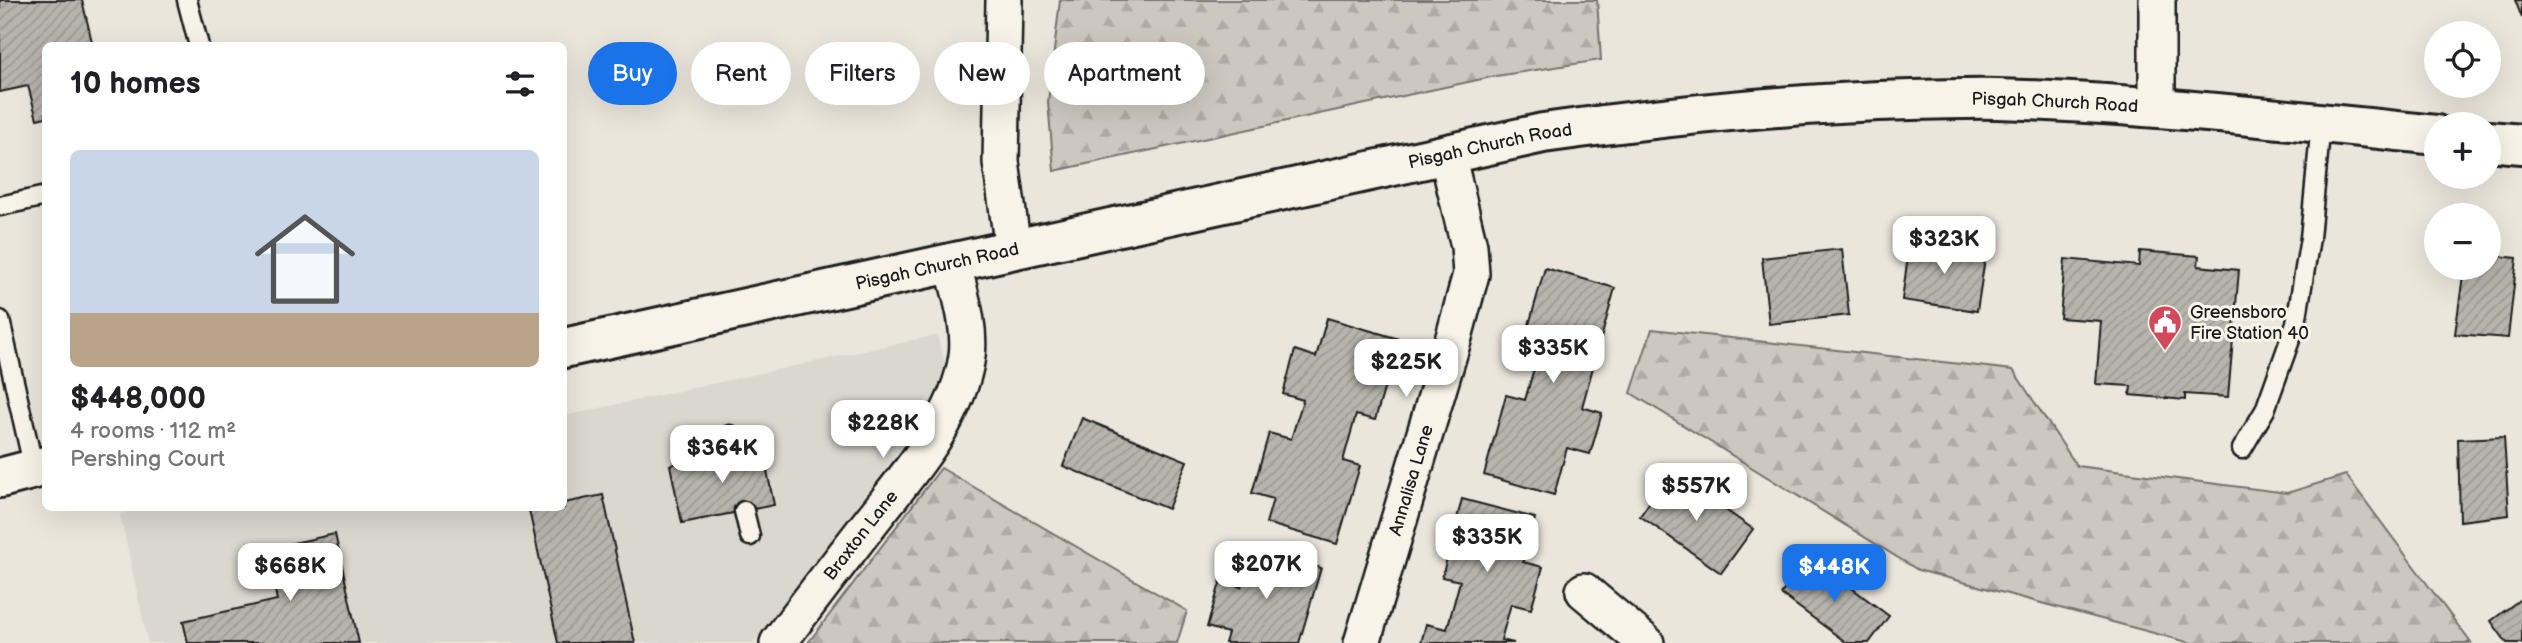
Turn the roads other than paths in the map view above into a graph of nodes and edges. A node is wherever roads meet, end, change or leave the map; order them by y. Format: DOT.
graph roads {
  1 [pos="187,0"];
  2 [pos="1004,0"];
  3 [pos="2157,0"];
  4 [pos="197,42"];
  5 [pos="2157,107"];
  6 [pos="2321,123"];
  7 [pos="2424,134"];
  8 [pos="2501,142"];
  9 [pos="2522,144"];
  10 [pos="1447,154"];
  11 [pos="42,197"];
  12 [pos="0,206"];
  13 [pos="1013,249"];
  14 [pos="952,261"];
  15 [pos="0,320"];
  16 [pos="567,347"];
  17 [pos="2242,449"];
  18 [pos="17,471"];
  19 [pos="744,511"];
  20 [pos="750,537"];
  21 [pos="1584,591"];
  22 [pos="778,643"];
  23 [pos="1362,643"];
  24 [pos="1646,643"];
  1 -- 4 [label="lane"];
  2 -- 13 [label="street"];
  3 -- 5 [label="street"];
  5 -- 6 [label="main road, Pisgah Church Road"];
  5 -- 10 [label="main road, Pisgah Church Road"];
  6 -- 7 [label="main road, Pisgah Church Road"];
  6 -- 17 [label="lane"];
  8 -- 9 [label="main road"];
  10 -- 13 [label="main road, Pisgah Church Road"];
  10 -- 23 [label="street, Annalisa Lane"];
  11 -- 12 [label="lane"];
  13 -- 14 [label="main road, Pisgah Church Road"];
  14 -- 16 [label="main road, Pisgah Church Road"];
  14 -- 22 [label="street, Braxton Lane"];
  15 -- 18 [label="lane"];
  19 -- 20 [label="lane"];
  21 -- 24 [label="street"];
}
